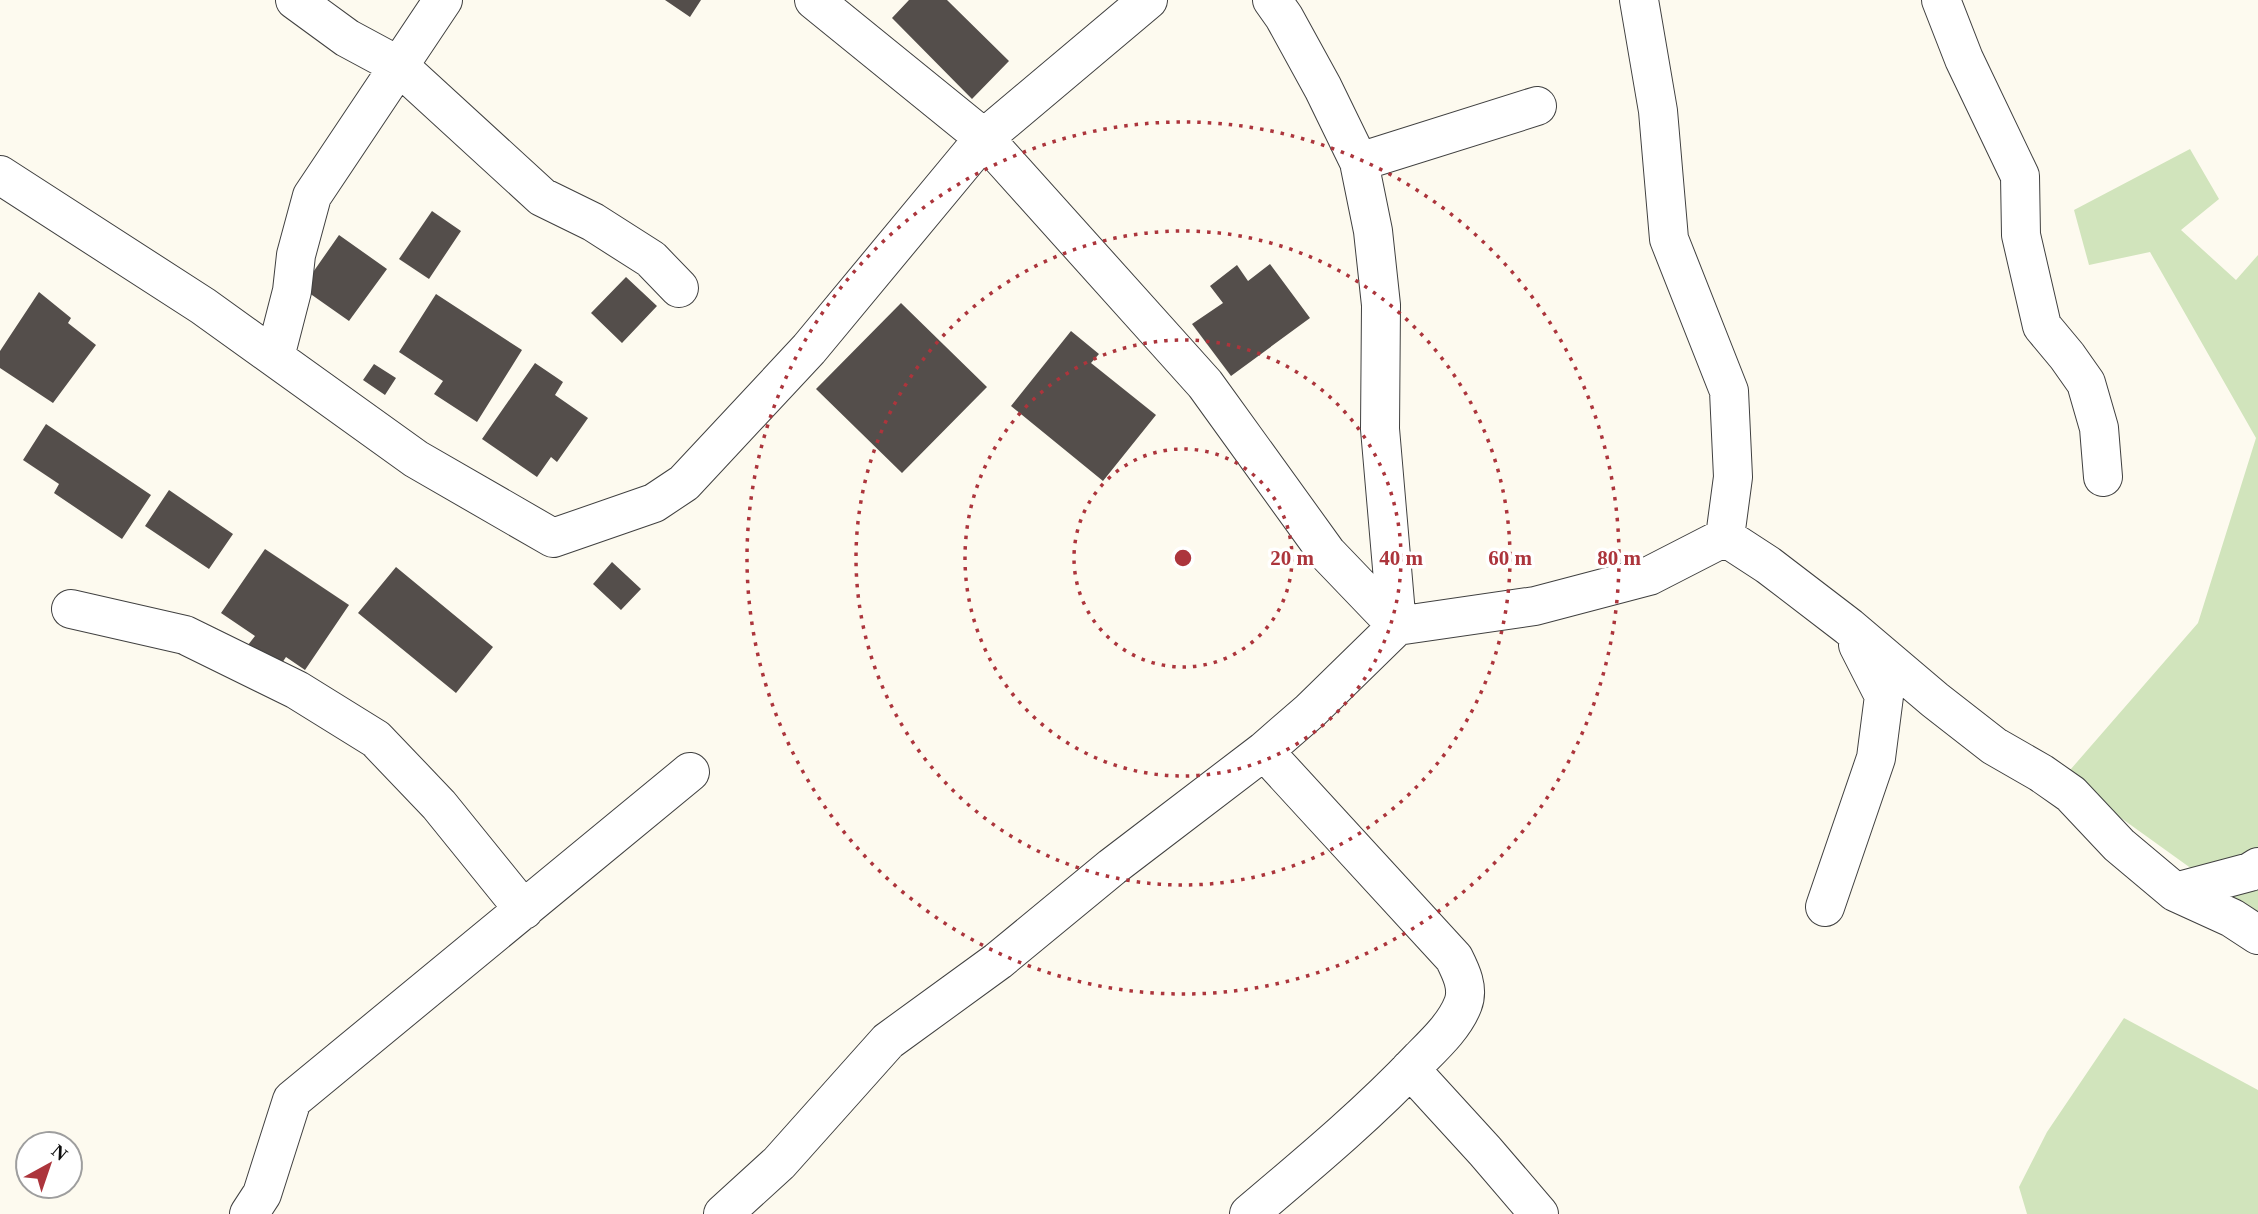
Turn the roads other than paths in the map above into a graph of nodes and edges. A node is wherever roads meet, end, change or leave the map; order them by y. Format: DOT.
graph roads {
  1 [pos="295,0"];
  2 [pos="443,0"];
  3 [pos="814,0"];
  4 [pos="1148,0"];
  5 [pos="1272,0"];
  6 [pos="1639,0"];
  7 [pos="1941,0"];
  8 [pos="398,66"];
  9 [pos="1536,106"];
  10 [pos="984,138"];
  11 [pos="1359,162"];
  12 [pos="0,175"];
  13 [pos="679,288"];
  14 [pos="275,357"];
  15 [pos="2103,478"];
  16 [pos="1725,537"];
  17 [pos="71,609"];
  18 [pos="1397,626"];
  19 [pos="1849,627"];
  20 [pos="1264,751"];
  21 [pos="690,772"];
  22 [pos="2258,867"];
  23 [pos="2175,892"];
  24 [pos="1825,906"];
  25 [pos="524,910"];
  26 [pos="2258,935"];
  27 [pos="1410,1069"];
  28 [pos="249,1214"];
  29 [pos="723,1214"];
  30 [pos="1249,1214"];
  31 [pos="1539,1214"];
  1 -- 8 [label="street"];
  2 -- 8 [label="street"];
  3 -- 10 [label="street"];
  4 -- 10 [label="street"];
  5 -- 11 [label="street"];
  6 -- 16 [label="street"];
  7 -- 15 [label="street"];
  8 -- 13 [label="street"];
  8 -- 14 [label="street"];
  9 -- 11 [label="street"];
  10 -- 14 [label="street"];
  10 -- 18 [label="street"];
  11 -- 18 [label="street"];
  12 -- 14 [label="street"];
  16 -- 18 [label="street"];
  16 -- 19 [label="street"];
  17 -- 25 [label="street"];
  18 -- 20 [label="street"];
  19 -- 23 [label="street"];
  19 -- 24 [label="street"];
  20 -- 27 [label="street"];
  20 -- 29 [label="street"];
  21 -- 25 [label="street"];
  22 -- 23 [label="street"];
  23 -- 26 [label="street"];
  25 -- 28 [label="street"];
  27 -- 30 [label="street"];
  27 -- 31 [label="street"];
}
